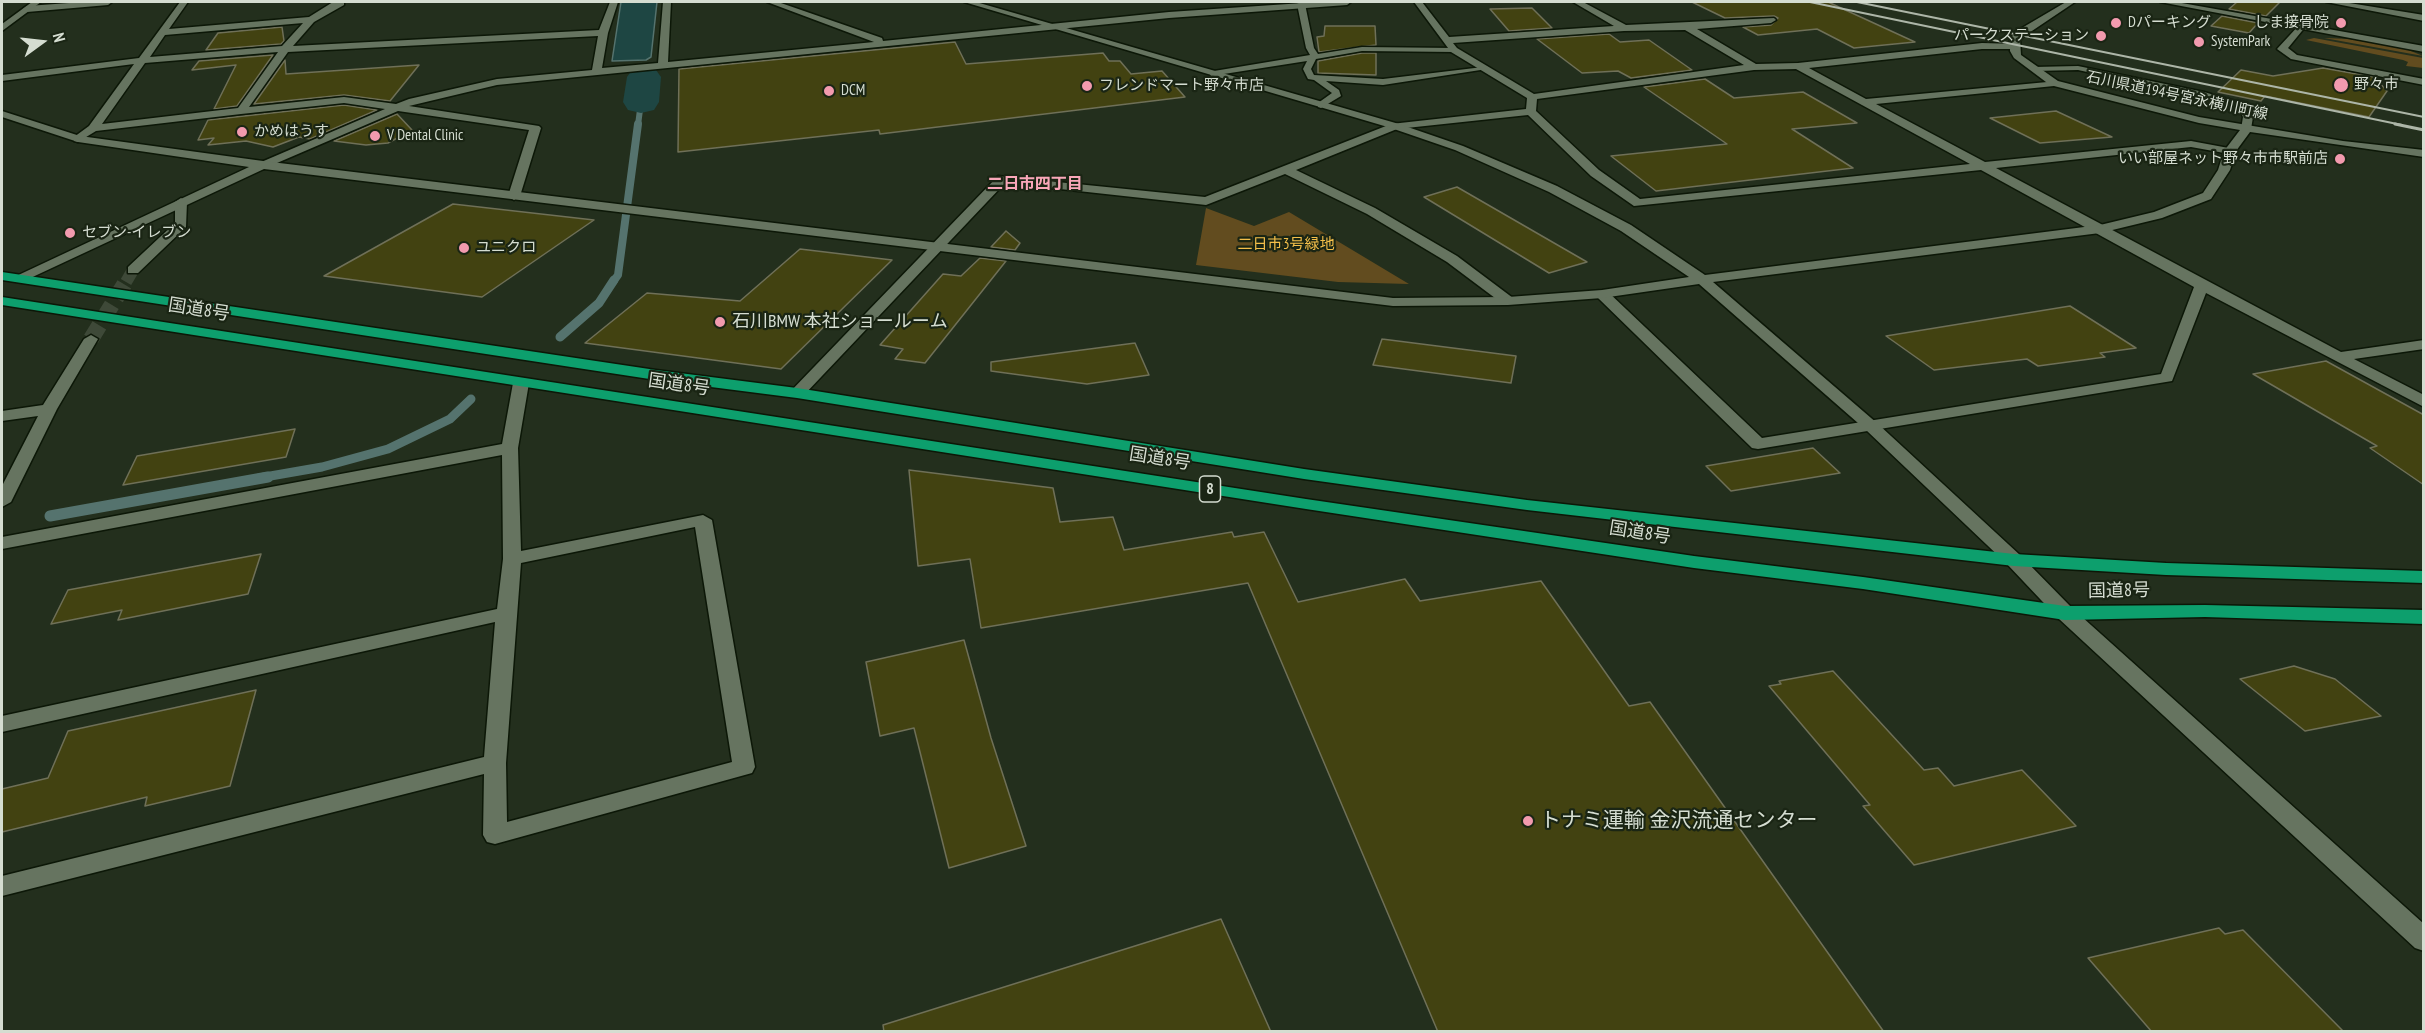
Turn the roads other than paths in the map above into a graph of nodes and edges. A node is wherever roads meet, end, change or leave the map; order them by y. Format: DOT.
graph roads {
  1 [pos="37,2"];
  2 [pos="108,2"];
  3 [pos="184,2"];
  4 [pos="338,2"];
  5 [pos="614,2"];
  6 [pos="667,2"];
  7 [pos="771,2"];
  8 [pos="968,2"];
  9 [pos="1341,2"];
  10 [pos="1347,2"];
  11 [pos="1418,2"];
  12 [pos="1577,2"];
  13 [pos="2071,2"];
  14 [pos="2164,2"];
  15 [pos="2330,2"];
  16 [pos="1301,4"];
  17 [pos="27,9"];
  18 [pos="10,10"];
  19 [pos="2424,18"];
  20 [pos="311,20"];
  21 [pos="1771,20"];
  22 [pos="1051,26"];
  23 [pos="2301,26"];
  24 [pos="1687,27"];
  25 [pos="2,28"];
  26 [pos="1624,28"];
  27 [pos="160,33"];
  28 [pos="603,33"];
  29 [pos="886,42"];
  30 [pos="1452,45"];
  31 [pos="2014,46"];
  32 [pos="285,49"];
  33 [pos="2424,49"];
  34 [pos="1314,55"];
  35 [pos="143,60"];
  36 [pos="659,64"];
  37 [pos="1798,66"];
  38 [pos="1754,67"];
  39 [pos="1483,69"];
  40 [pos="2034,69"];
  41 [pos="602,70"];
  42 [pos="1214,74"];
  43 [pos="1313,77"];
  44 [pos="2,78"];
  45 [pos="2424,81"];
  46 [pos="2054,83"];
  47 [pos="1532,97"];
  48 [pos="1866,102"];
  49 [pos="1321,105"];
  50 [pos="393,109"];
  51 [pos="241,111"];
  52 [pos="1531,111"];
  53 [pos="2,114"];
  54 [pos="1395,126"];
  55 [pos="93,128"];
  56 [pos="2246,129"];
  57 [pos="78,139"];
  58 [pos="2230,151"];
  59 [pos="2424,156"];
  60 [pos="263,165"];
  61 [pos="1981,165"];
  62 [pos="1287,170"];
  63 [pos="514,196"];
  64 [pos="181,202"];
  65 [pos="2100,229"];
  66 [pos="937,247"];
  67 [pos="134,270"];
  68 [pos="2,276"];
  69 [pos="19,279"];
  70 [pos="1702,279"];
  71 [pos="2202,285"];
  72 [pos="1602,294"];
  73 [pos="2,301"];
  74 [pos="1508,301"];
  75 [pos="92,339"];
  76 [pos="2424,344"];
  77 [pos="2340,357"];
  78 [pos="522,383"];
  79 [pos="797,393"];
  80 [pos="2424,402"];
  81 [pos="49,409"];
  82 [pos="2,416"];
  83 [pos="1872,428"];
  84 [pos="510,448"];
  85 [pos="2,502"];
  86 [pos="2,543"];
  87 [pos="512,559"];
  88 [pos="2014,560"];
  89 [pos="2424,577"];
  90 [pos="2065,612"];
  91 [pos="506,613"];
  92 [pos="2424,617"];
  93 [pos="2,724"];
  94 [pos="495,763"];
  95 [pos="2,886"];
  96 [pos="2424,940"];
  1 -- 17 [label="street"];
  2 -- 17 [label="street"];
  3 -- 27 [label="street"];
  4 -- 20 [label="street"];
  5 -- 28 [label="street"];
  6 -- 36 [label="street"];
  7 -- 29 [label="street"];
  8 -- 22 [label="street"];
  9 -- 10 [label="street"];
  9 -- 16 [label="street"];
  11 -- 30 [label="street"];
  12 -- 26 [label="street"];
  13 -- 31 [label="street"];
  14 -- 23 [label="street"];
  15 -- 19 [label="street"];
  16 -- 22 [label="street"];
  16 -- 34 [label="lane"];
  17 -- 18 [label="street"];
  17 -- 25 [label="street"];
  20 -- 27 [label="street"];
  20 -- 32 [label="street"];
  21 -- 24 [label="street"];
  22 -- 29 [label="street"];
  22 -- 42 [label="street"];
  23 -- 33 [label="street"];
  23 -- 45 [label="street"];
  24 -- 26 [label="street"];
  24 -- 38 [label="street"];
  26 -- 30 [label="street"];
  27 -- 35 [label="street"];
  28 -- 32 [label="street"];
  28 -- 41 [label="street"];
  29 -- 36 [label="street"];
  30 -- 34 [label="lane"];
  30 -- 39 [label="street"];
  31 -- 37 [label="street"];
  31 -- 40 [label="street, 石川県道194号宮永横川町線"];
  32 -- 35 [label="street"];
  32 -- 51 [label="street"];
  34 -- 42 [label="lane"];
  34 -- 43 [label="lane"];
  35 -- 44 [label="street"];
  35 -- 55 [label="street"];
  36 -- 41 [label="street"];
  37 -- 38 [label="street"];
  37 -- 48 [label="street"];
  38 -- 47 [label="street"];
  39 -- 43 [label="lane"];
  39 -- 47 [label="street"];
  40 -- 46 [label="street, 石川県道194号宮永横川町線"];
  40 -- 56 [label="lane"];
  41 -- 50 [label="street"];
  42 -- 49 [label="street"];
  43 -- 49 [label="lane"];
  46 -- 48 [label="street"];
  46 -- 56 [label="street, 石川県道194号宮永横川町線"];
  47 -- 52 [label="street"];
  48 -- 61 [label="street"];
  49 -- 54 [label="street"];
  50 -- 51 [label="street"];
  50 -- 60 [label="street"];
  50 -- 63 [label="street"];
  51 -- 55 [label="street"];
  52 -- 54 [label="street"];
  52 -- 61 [label="street"];
  53 -- 57 [label="street"];
  54 -- 62 [label="street"];
  54 -- 70 [label="street"];
  55 -- 57 [label="street"];
  56 -- 58 [label="street"];
  56 -- 59 [label="street, 石川県道194号宮永横川町線"];
  57 -- 60 [label="street"];
  58 -- 61 [label="street"];
  58 -- 65 [label="street"];
  60 -- 63 [label="street"];
  60 -- 64 [label="street"];
  61 -- 65 [label="street"];
  62 -- 66 [label="street"];
  62 -- 74 [label="street"];
  63 -- 66 [label="street"];
  64 -- 67 [label="street"];
  64 -- 69 [label="street"];
  65 -- 70 [label="street"];
  65 -- 71 [label="street"];
  66 -- 74 [label="street"];
  66 -- 79 [label="street"];
  68 -- 69 [label="highway, 国道8号 / 8"];
  69 -- 79 [label="highway, 国道8号 / 8"];
  70 -- 72 [label="street"];
  70 -- 83 [label="street"];
  71 -- 77 [label="street"];
  71 -- 83 [label="street"];
  72 -- 74 [label="street"];
  72 -- 83 [label="street"];
  73 -- 78 [label="highway, 国道8号 / 8"];
  75 -- 81 [label="street"];
  76 -- 77 [label="street"];
  77 -- 80 [label="street"];
  78 -- 84 [label="street"];
  78 -- 90 [label="highway, 国道8号 / 8"];
  79 -- 88 [label="highway, 国道8号 / 8"];
  81 -- 82 [label="street"];
  81 -- 85 [label="street"];
  83 -- 88 [label="street"];
  84 -- 86 [label="street"];
  84 -- 87 [label="street"];
  87 -- 91 [label="street"];
  87 -- 94 [label="street"];
  88 -- 89 [label="highway, 国道8号 / 8"];
  88 -- 90 [label="street"];
  90 -- 92 [label="highway, 国道8号 / 8"];
  90 -- 96 [label="street"];
  91 -- 93 [label="street"];
  91 -- 94 [label="street"];
  94 -- 95 [label="street"];
}
